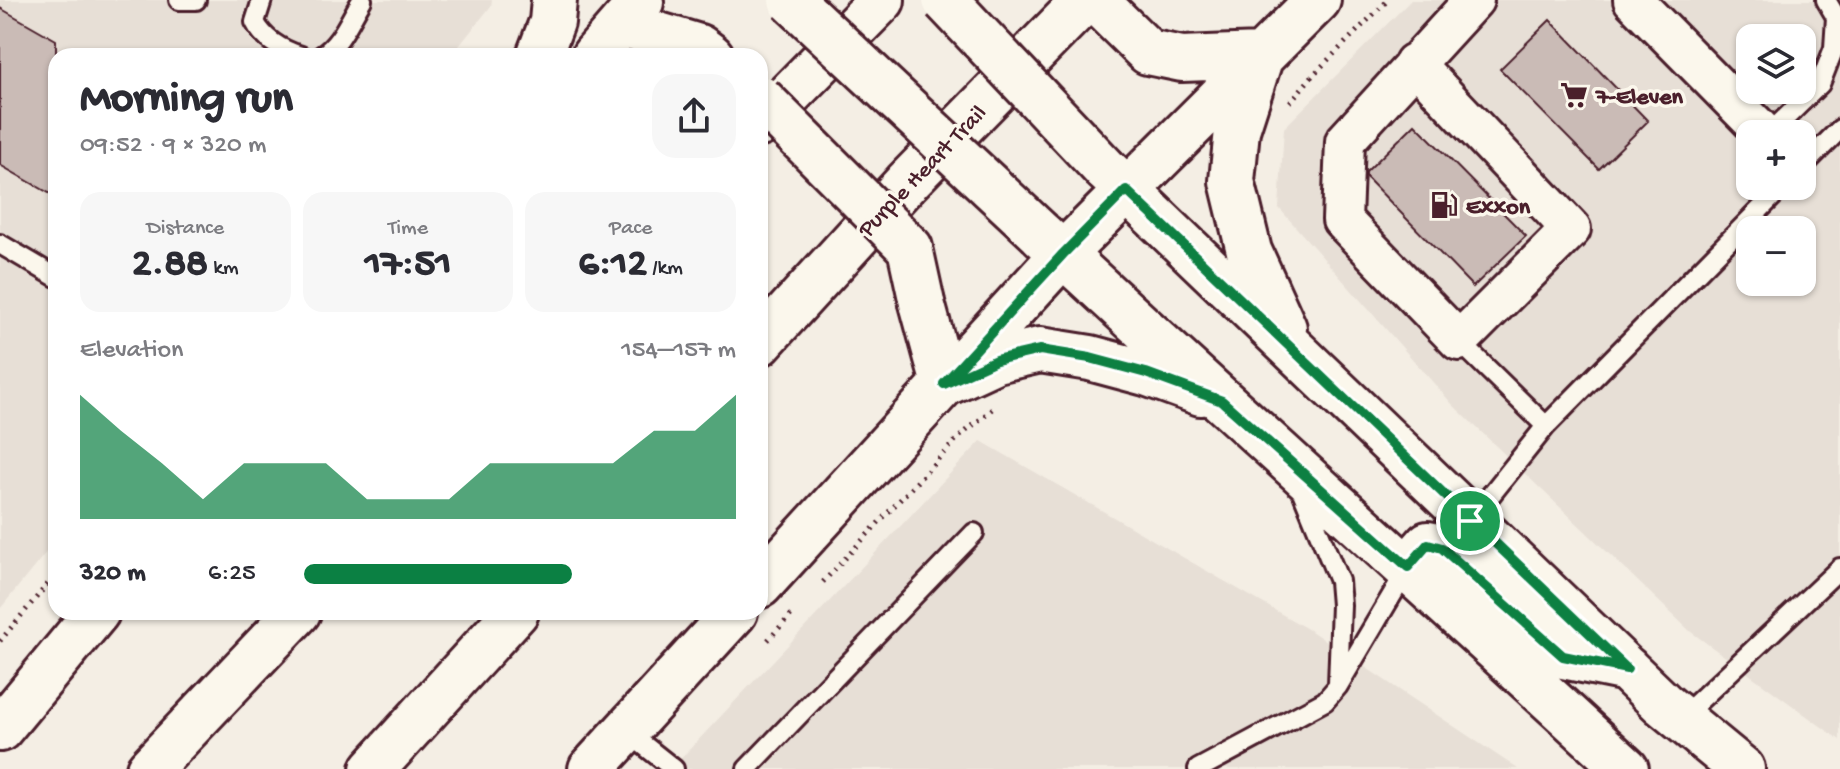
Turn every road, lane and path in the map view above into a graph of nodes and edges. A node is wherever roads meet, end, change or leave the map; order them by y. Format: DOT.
graph roads {
  1 [pos="179,0"];
  2 [pos="196,0"];
  3 [pos="262,0"];
  4 [pos="362,0"];
  5 [pos="554,0"];
  6 [pos="791,0"];
  7 [pos="882,0"];
  8 [pos="945,0"];
  9 [pos="1085,0"];
  10 [pos="1095,0"];
  11 [pos="1318,0"];
  12 [pos="1388,0"];
  13 [pos="1474,0"];
  14 [pos="1633,0"];
  15 [pos="1826,0"];
  16 [pos="626,28"];
  17 [pos="281,48"];
  18 [pos="331,48"];
  19 [pos="542,48"];
  20 [pos="700,48"];
  21 [pos="1261,56"];
  22 [pos="1414,63"];
  23 [pos="768,106"];
  24 [pos="1285,109"];
  25 [pos="768,116"];
  26 [pos="1753,120"];
  27 [pos="1782,120"];
  28 [pos="1840,129"];
  29 [pos="1816,153"];
  30 [pos="1116,179"];
  31 [pos="1769,200"];
  32 [pos="0,244"];
  33 [pos="1052,244"];
  34 [pos="48,272"];
  35 [pos="768,334"];
  36 [pos="1459,341"];
  37 [pos="1295,351"];
  38 [pos="944,384"];
  39 [pos="1222,401"];
  40 [pos="998,403"];
  41 [pos="1546,426"];
  42 [pos="1291,464"];
  43 [pos="1470,521"];
  44 [pos="974,533"];
  45 [pos="1408,567"];
  46 [pos="1840,568"];
  47 [pos="768,576"];
  48 [pos="48,584"];
  49 [pos="820,585"];
  50 [pos="799,607"];
  51 [pos="90,620"];
  52 [pos="290,620"];
  53 [pos="509,620"];
  54 [pos="728,620"];
  55 [pos="767,640"];
  56 [pos="0,641"];
  57 [pos="1627,669"];
  58 [pos="1338,686"];
  59 [pos="1681,718"];
  60 [pos="0,729"];
  61 [pos="626,731"];
  62 [pos="149,769"];
  63 [pos="373,769"];
  64 [pos="591,769"];
  65 [pos="674,769"];
  66 [pos="747,769"];
  67 [pos="1198,769"];
  68 [pos="1626,769"];
  69 [pos="1742,769"];
  1 -- 2 [label="lane"];
  3 -- 17 [label="lane"];
  4 -- 18 [label="lane"];
  5 -- 19 [label="main road"];
  6 -- 33 [label="main road, bridge"];
  7 -- 25 [label="main road"];
  8 -- 30 [label="main road, bridge"];
  9 -- 35 [label="main road, Purple Heart Trail"];
  10 -- 21 [label="main road"];
  11 -- 21 [label="main road"];
  12 -- 24 [label="path"];
  13 -- 22 [label="street"];
  14 -- 26 [label="street"];
  15 -- 27 [label="lane"];
  16 -- 20 [label="main road"];
  21 -- 30 [label="main road"];
  21 -- 37 [label="main road"];
  22 -- 36 [label="street"];
  22 -- 36 [label="street"];
  23 -- 38 [label="main road, bridge"];
  28 -- 29 [label="lane"];
  30 -- 33 [label="main road"];
  30 -- 37 [label="main road"];
  31 -- 41 [label="lane"];
  32 -- 34 [label="lane"];
  33 -- 38 [label="main road"];
  33 -- 39 [label="main road"];
  36 -- 41 [label="lane"];
  37 -- 43 [label="main road"];
  38 -- 39 [label="main road"];
  38 -- 47 [label="main road"];
  39 -- 42 [label="main road"];
  40 -- 49 [label="path"];
  41 -- 43 [label="lane"];
  42 -- 45 [label="main road"];
  42 -- 58 [label="lane"];
  43 -- 57 [label="main road"];
  44 -- 66 [label="lane"];
  45 -- 57 [label="main road"];
  45 -- 58 [label="lane"];
  45 -- 68 [label="main road"];
  46 -- 59 [label="lane"];
  48 -- 56 [label="path"];
  50 -- 55 [label="path"];
  51 -- 60 [label="main road"];
  52 -- 62 [label="main road"];
  53 -- 63 [label="main road"];
  54 -- 61 [label="main road"];
  57 -- 59 [label="main road"];
  58 -- 67 [label="lane"];
  59 -- 69 [label="main road"];
  61 -- 64 [label="main road"];
  61 -- 65 [label="lane"];
}
